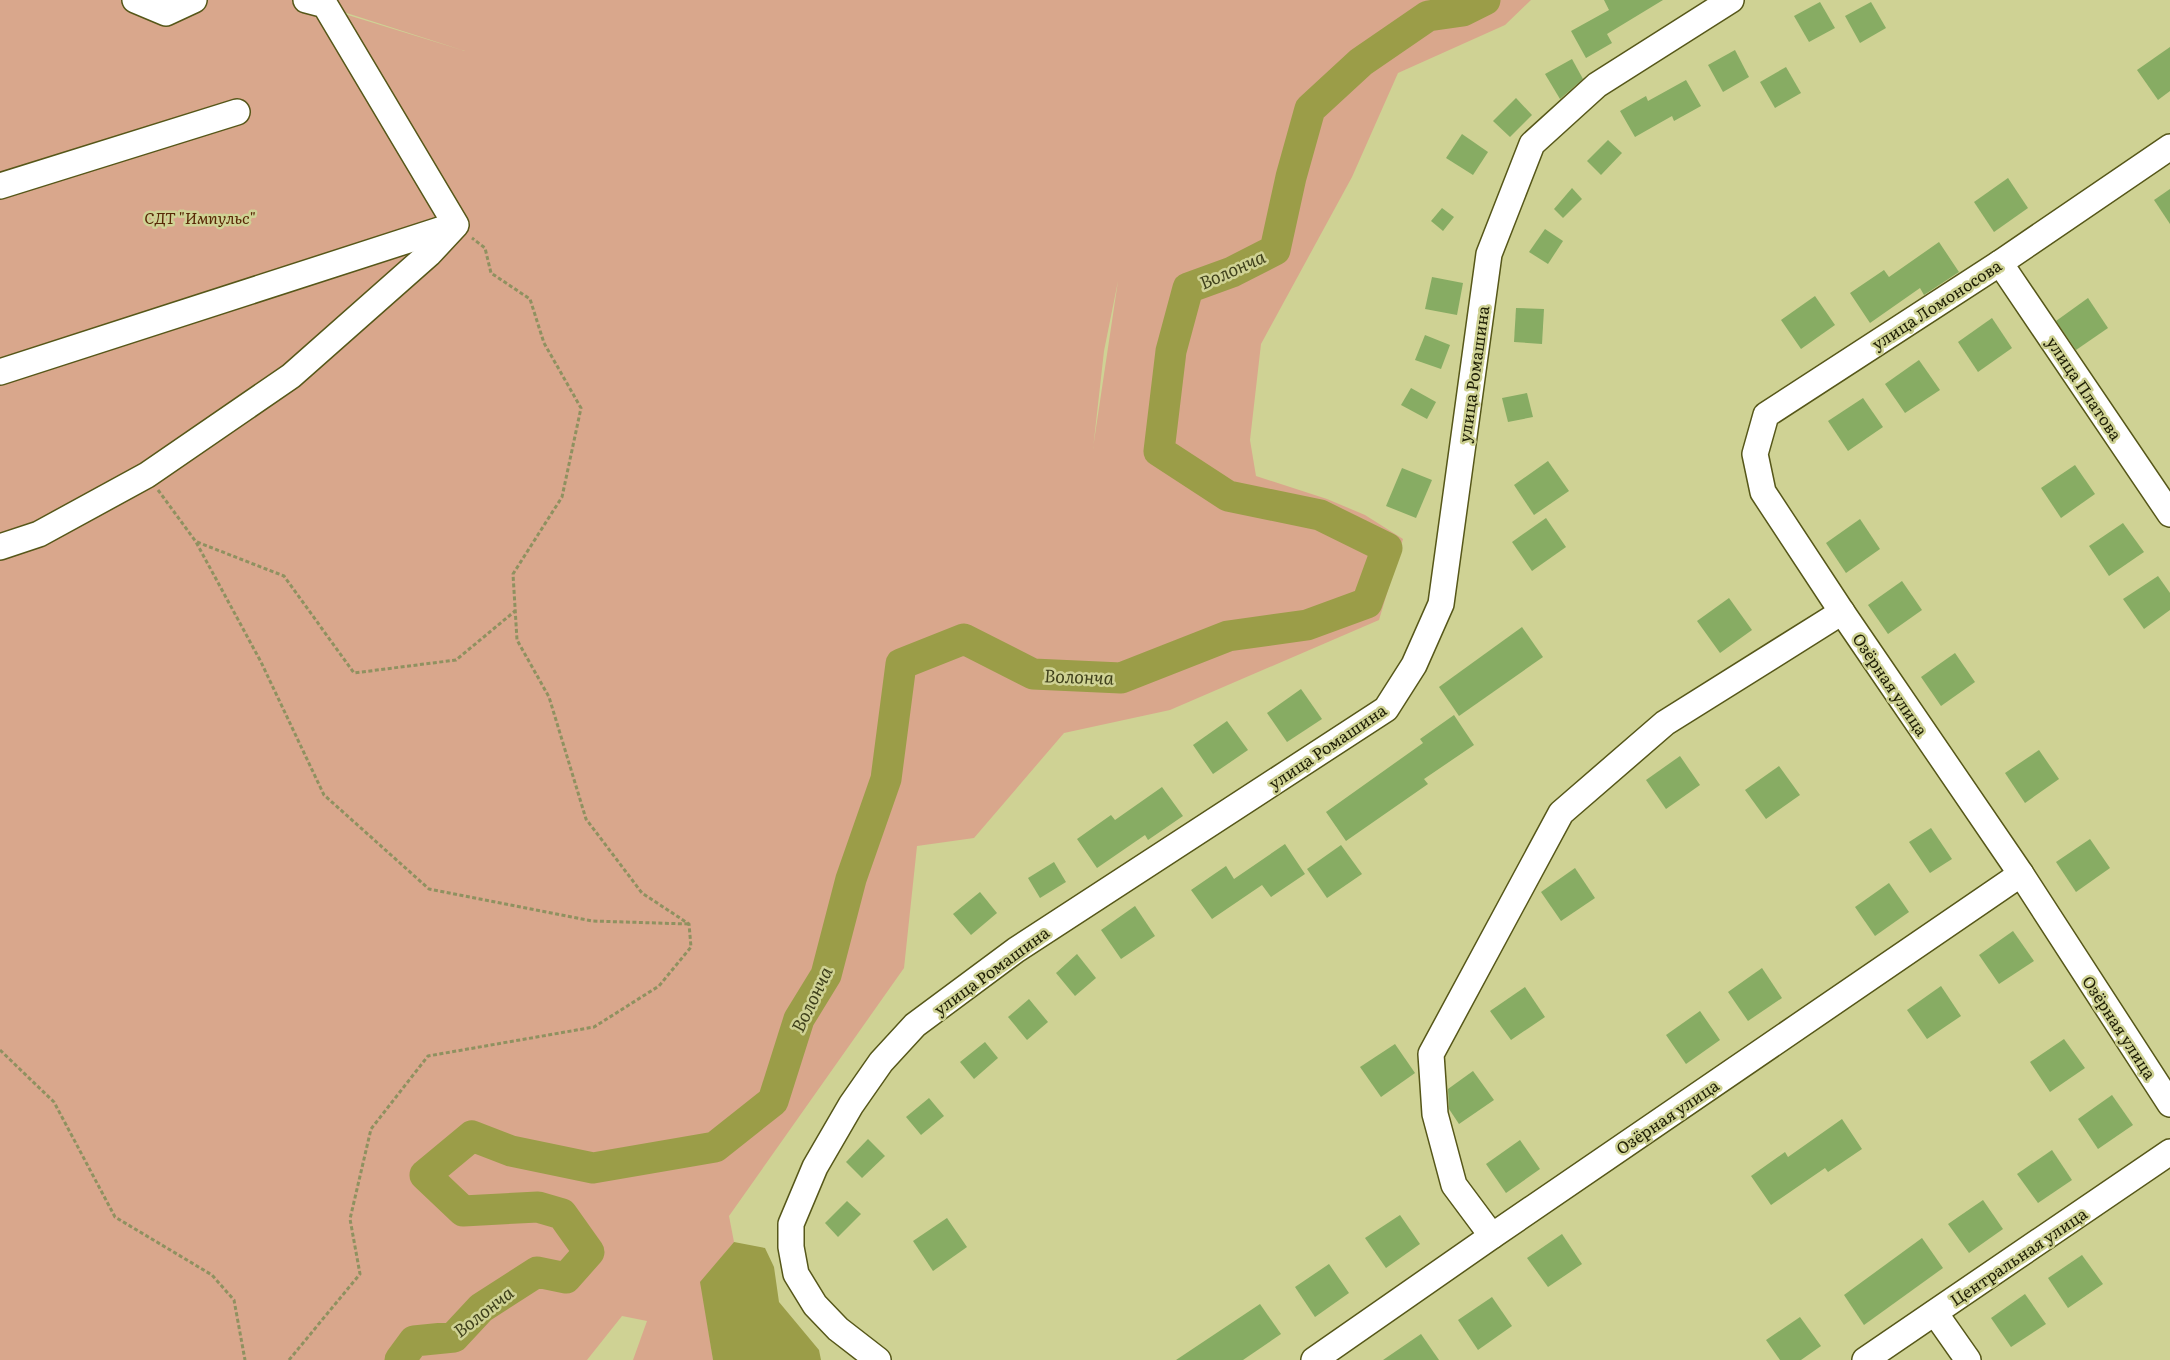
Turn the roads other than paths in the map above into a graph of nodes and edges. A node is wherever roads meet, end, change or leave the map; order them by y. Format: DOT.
graph roads {
  1 [pos="135,0"];
  2 [pos="194,0"];
  3 [pos="306,0"];
  4 [pos="1731,0"];
  5 [pos="237,112"];
  6 [pos="2170,147"];
  7 [pos="0,186"];
  8 [pos="456,225"];
  9 [pos="2000,263"];
  10 [pos="0,372"];
  11 [pos="1762,492"];
  12 [pos="2170,514"];
  13 [pos="0,546"];
  14 [pos="1842,612"];
  15 [pos="2021,874"];
  16 [pos="2170,1104"];
  17 [pos="2170,1152"];
  18 [pos="1492,1236"];
  19 [pos="1935,1313"];
  20 [pos="878,1360"];
  21 [pos="1314,1360"];
  22 [pos="1865,1360"];
  23 [pos="1968,1360"];
  1 -- 2 [label="street"];
  3 -- 8 [label="street"];
  4 -- 20 [label="street, улица Ромашина"];
  5 -- 7 [label="street"];
  6 -- 9 [label="street, улица Ломоносова"];
  8 -- 10 [label="street"];
  8 -- 13 [label="street"];
  9 -- 11 [label="street, улица Ломоносова"];
  9 -- 12 [label="street, улица Платова"];
  11 -- 14 [label="street, Озёрная улица"];
  14 -- 15 [label="street, Озёрная улица"];
  14 -- 18 [label="street"];
  15 -- 16 [label="street, Озёрная улица"];
  15 -- 18 [label="street, Озёрная улица"];
  17 -- 19 [label="street, Центральная улица"];
  18 -- 21 [label="street, Озёрная улица"];
  19 -- 22 [label="street, Центральная улица"];
  19 -- 23 [label="street"];
}
